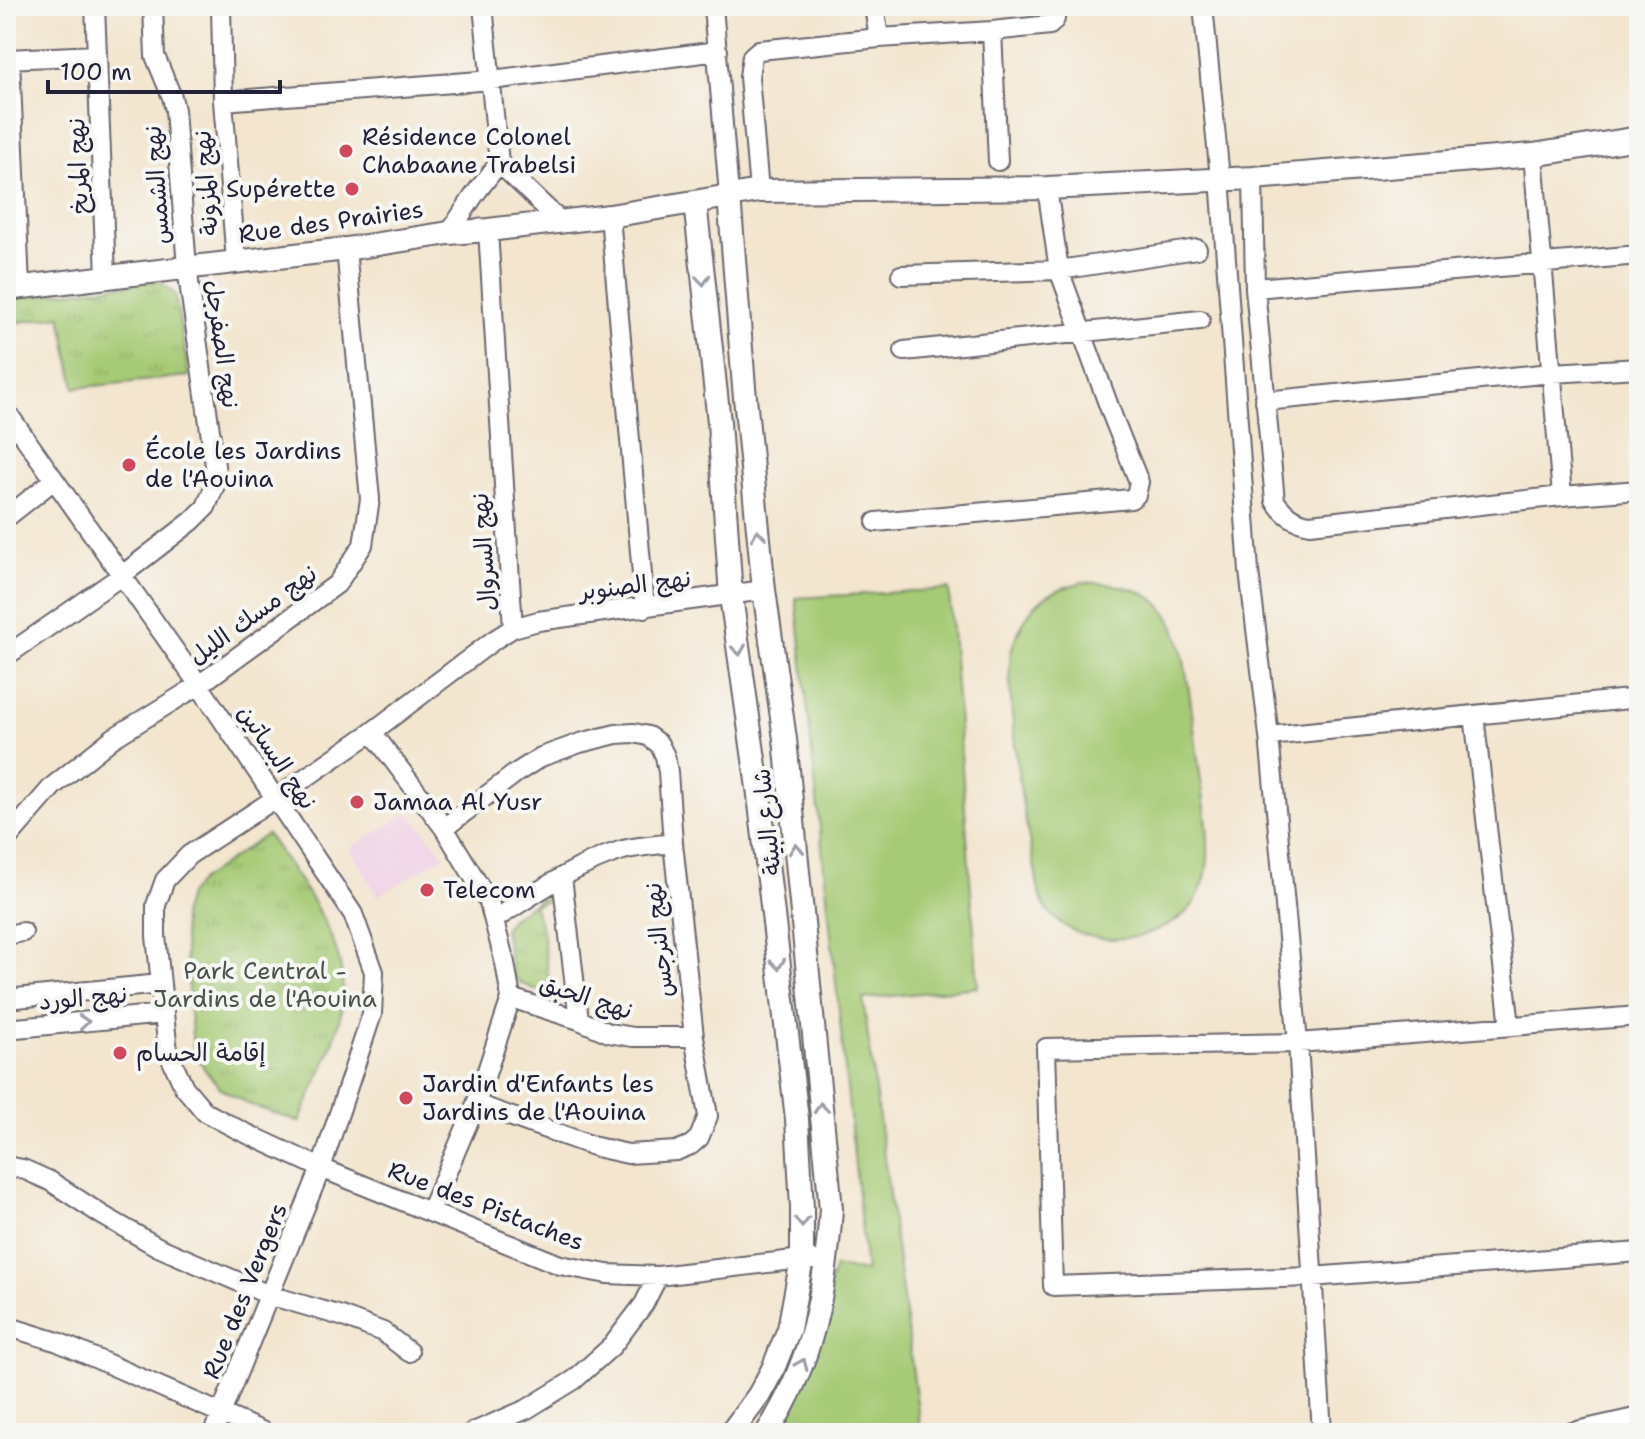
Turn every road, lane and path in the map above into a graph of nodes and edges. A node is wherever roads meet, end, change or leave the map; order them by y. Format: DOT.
graph roads {
  1 [pos="95,6"];
  2 [pos="153,6"];
  3 [pos="221,6"];
  4 [pos="483,6"];
  5 [pos="713,6"];
  6 [pos="874,6"];
  7 [pos="1055,6"];
  8 [pos="1203,6"];
  9 [pos="992,31"];
  10 [pos="879,38"];
  11 [pos="718,51"];
  12 [pos="97,55"];
  13 [pos="8,59"];
  14 [pos="492,80"];
  15 [pos="223,101"];
  16 [pos="1639,138"];
  17 [pos="1533,155"];
  18 [pos="998,161"];
  19 [pos="499,163"];
  20 [pos="1220,178"];
  21 [pos="1253,178"];
  22 [pos="1047,188"];
  23 [pos="759,191"];
  24 [pos="729,195"];
  25 [pos="695,202"];
  26 [pos="610,216"];
  27 [pos="560,221"];
  28 [pos="488,230"];
  29 [pos="449,233"];
  30 [pos="346,249"];
  31 [pos="1197,249"];
  32 [pos="1639,255"];
  33 [pos="236,261"];
  34 [pos="1543,264"];
  35 [pos="187,268"];
  36 [pos="1059,270"];
  37 [pos="901,275"];
  38 [pos="106,276"];
  39 [pos="13,288"];
  40 [pos="1255,288"];
  41 [pos="1200,320"];
  42 [pos="1081,331"];
  43 [pos="904,351"];
  44 [pos="1639,368"];
  45 [pos="1552,373"];
  46 [pos="1265,401"];
  47 [pos="6,411"];
  48 [pos="54,480"];
  49 [pos="1639,490"];
  50 [pos="1562,496"];
  51 [pos="6,518"];
  52 [pos="876,522"];
  53 [pos="121,576"];
  54 [pos="764,590"];
  55 [pos="731,596"];
  56 [pos="645,608"];
  57 [pos="513,628"];
  58 [pos="6,656"];
  59 [pos="199,685"];
  60 [pos="1639,698"];
  61 [pos="1474,715"];
  62 [pos="372,732"];
  63 [pos="1269,736"];
  64 [pos="276,798"];
  65 [pos="444,828"];
  66 [pos="6,840"];
  67 [pos="673,843"];
  68 [pos="562,877"];
  69 [pos="495,919"];
  70 [pos="160,984"];
  71 [pos="511,998"];
  72 [pos="6,999"];
  73 [pos="164,1014"];
  74 [pos="1639,1016"];
  75 [pos="579,1020"];
  76 [pos="1510,1026"];
  77 [pos="6,1029"];
  78 [pos="694,1037"];
  79 [pos="1298,1043"];
  80 [pos="476,1104"];
  81 [pos="6,1166"];
  82 [pos="321,1168"];
  83 [pos="430,1211"];
  84 [pos="1639,1252"];
  85 [pos="802,1259"];
  86 [pos="827,1261"];
  87 [pos="658,1276"];
  88 [pos="1311,1277"];
  89 [pos="269,1295"];
  90 [pos="6,1326"];
  91 [pos="409,1352"];
  92 [pos="221,1414"];
  93 [pos="1639,1417"];
  94 [pos="213,1433"];
  95 [pos="266,1433"];
  96 [pos="471,1433"];
  97 [pos="731,1433"];
  98 [pos="767,1433"];
  99 [pos="1322,1433"];
  100 [pos="1568,1433"];
  1 -- 12 [label="street, نهج المريخ"];
  2 -- 35 [label="street, نهج الشمس"];
  3 -- 15 [label="street, نهج المزونة"];
  4 -- 14 [label="street"];
  5 -- 11 [label="street"];
  6 -- 10 [label="street"];
  7 -- 9 [label="street"];
  8 -- 20 [label="street"];
  9 -- 10 [label="street"];
  9 -- 18 [label="street"];
  10 -- 23 [label="street"];
  11 -- 14 [label="street"];
  11 -- 24 [label="street"];
  12 -- 13 [label="street"];
  12 -- 38 [label="street, نهج المريخ"];
  13 -- 39 [label="street"];
  14 -- 15 [label="street"];
  14 -- 19 [label="street"];
  15 -- 33 [label="street, نهج المزونة"];
  16 -- 17 [label="street, Rue des Prairies"];
  17 -- 21 [label="street, Rue des Prairies"];
  17 -- 34 [label="street"];
  19 -- 27 [label="street"];
  19 -- 29 [label="street"];
  20 -- 21 [label="street, Rue des Prairies"];
  20 -- 22 [label="street, Rue des Prairies"];
  20 -- 63 [label="street"];
  21 -- 40 [label="street"];
  22 -- 23 [label="street, Rue des Prairies"];
  22 -- 36 [label="street"];
  23 -- 24 [label="street, Rue des Prairies"];
  24 -- 25 [label="street, Rue des Prairies"];
  54 -- 24 [label="street, شارع البيئة, one-way"];
  25 -- 26 [label="street, Rue des Prairies"];
  25 -- 55 [label="street, شارع البيئة, one-way"];
  26 -- 27 [label="street, Rue des Prairies"];
  26 -- 56 [label="street"];
  27 -- 28 [label="street, Rue des Prairies"];
  28 -- 29 [label="street, Rue des Prairies"];
  28 -- 57 [label="street, نهج السروال"];
  29 -- 30 [label="street, Rue des Prairies"];
  30 -- 33 [label="street, Rue des Prairies"];
  30 -- 59 [label="street, نهج مسك الليل"];
  31 -- 36 [label="street"];
  32 -- 34 [label="street"];
  33 -- 35 [label="street, Rue des Prairies"];
  34 -- 40 [label="street"];
  34 -- 45 [label="street"];
  35 -- 38 [label="street, Rue des Prairies"];
  35 -- 53 [label="street, نهج الصفرجل"];
  36 -- 37 [label="street"];
  36 -- 42 [label="street"];
  38 -- 39 [label="street, Rue des Prairies"];
  40 -- 46 [label="street"];
  41 -- 42 [label="street"];
  42 -- 43 [label="street"];
  42 -- 52 [label="street"];
  44 -- 45 [label="street"];
  45 -- 46 [label="street"];
  45 -- 50 [label="street"];
  46 -- 50 [label="street"];
  47 -- 48 [label="street, نهج البساتين"];
  48 -- 51 [label="street"];
  48 -- 53 [label="street, نهج البساتين"];
  49 -- 50 [label="street"];
  53 -- 58 [label="street, نهج الصفرجل"];
  53 -- 59 [label="street, نهج البساتين"];
  54 -- 55 [label="street, نهج الصنوبر"];
  86 -- 54 [label="street, شارع البيئة, one-way"];
  55 -- 56 [label="street, نهج الصنوبر"];
  55 -- 85 [label="street, شارع البيئة, one-way"];
  56 -- 57 [label="street, نهج الصنوبر"];
  57 -- 62 [label="street, نهج السروال"];
  59 -- 64 [label="street, نهج البساتين"];
  59 -- 66 [label="street, نهج مسك الليل"];
  60 -- 61 [label="street"];
  61 -- 63 [label="street"];
  61 -- 76 [label="street"];
  62 -- 64 [label="street, نهج السروال"];
  62 -- 65 [label="street"];
  63 -- 79 [label="street"];
  64 -- 70 [label="street, نهج السروال"];
  64 -- 82 [label="street, نهج البساتين"];
  65 -- 67 [label="street, نهج النرجس"];
  65 -- 69 [label="street"];
  67 -- 68 [label="street"];
  67 -- 78 [label="street, نهج النرجس"];
  68 -- 69 [label="street"];
  68 -- 75 [label="street"];
  69 -- 71 [label="street"];
  70 -- 72 [label="street, نهج الورد"];
  70 -- 73 [label="street, Rue des Pistaches"];
  71 -- 75 [label="street, نهج الحبق"];
  71 -- 80 [label="street"];
  77 -- 73 [label="street, نهج الورد, one-way"];
  73 -- 82 [label="street, Rue des Pistaches"];
  74 -- 76 [label="street"];
  75 -- 78 [label="street, نهج الحبق"];
  76 -- 79 [label="street"];
  78 -- 80 [label="street, نهج النرجس"];
  79 -- 88 [label="street"];
  79 -- 88 [label="street"];
  80 -- 83 [label="street"];
  81 -- 89 [label="street"];
  82 -- 83 [label="street, Rue des Pistaches"];
  82 -- 89 [label="street, Rue des Vergers"];
  83 -- 87 [label="street, Rue des Pistaches"];
  84 -- 88 [label="street"];
  85 -- 86 [label="street, Rue des Pistaches"];
  85 -- 87 [label="street, Rue des Pistaches"];
  85 -- 97 [label="street, شارع البيئة"];
  98 -- 86 [label="street, شارع البيئة, one-way"];
  87 -- 96 [label="street"];
  88 -- 99 [label="street"];
  89 -- 91 [label="street"];
  89 -- 92 [label="street, Rue des Vergers"];
  90 -- 92 [label="street"];
  92 -- 94 [label="street, Rue des Vergers"];
  92 -- 95 [label="street"];
  93 -- 100 [label="street"];
}
